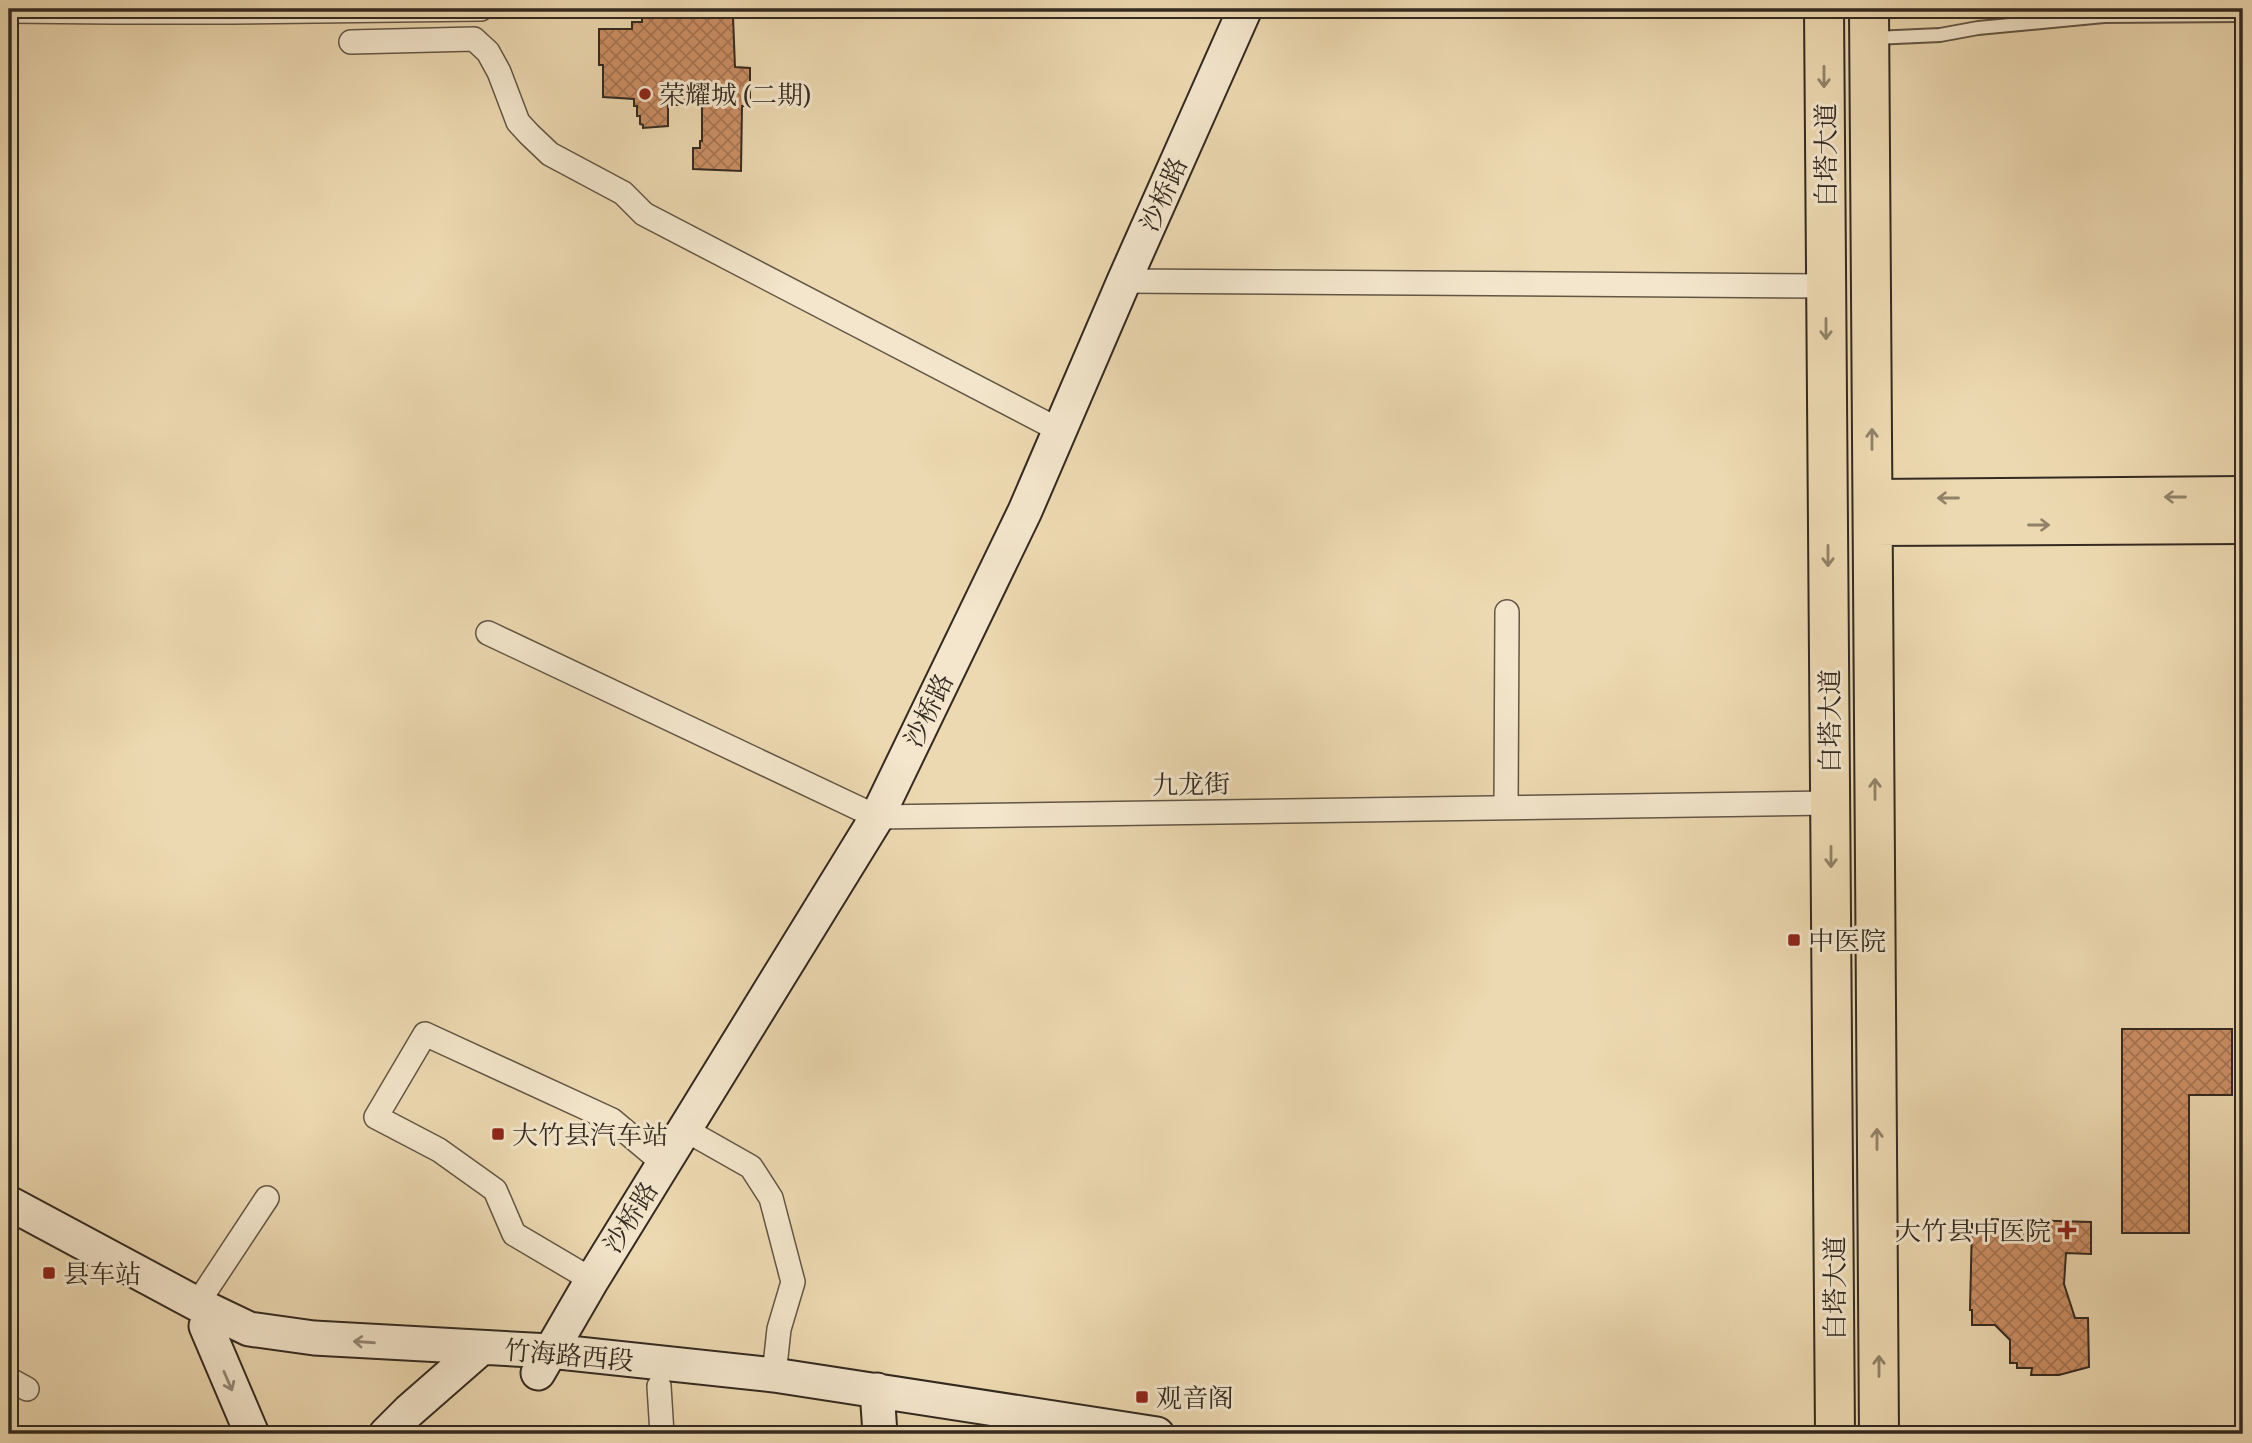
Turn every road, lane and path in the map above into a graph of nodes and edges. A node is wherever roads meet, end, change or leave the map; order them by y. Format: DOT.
graph roads {
  1 [pos="481,9"];
  2 [pos="1245,9"];
  3 [pos="1824,9"];
  4 [pos="113,10"];
  5 [pos="231,10"];
  6 [pos="9,11"];
  7 [pos="2243,15"];
  8 [pos="1870,23"];
  9 [pos="351,42"];
  10 [pos="1124,281"];
  11 [pos="1826,286"];
  12 [pos="1059,430"];
  13 [pos="2243,496"];
  14 [pos="1873,513"];
  15 [pos="2243,524"];
  16 [pos="1507,612"];
  17 [pos="488,633"];
  18 [pos="1830,803"];
  19 [pos="1506,807"];
  20 [pos="877,817"];
  21 [pos="684,1129"];
  22 [pos="663,1163"];
  23 [pos="267,1198"];
  24 [pos="9,1203"];
  25 [pos="9,1222"];
  26 [pos="592,1280"];
  27 [pos="201,1315"];
  28 [pos="469,1358"];
  29 [pos="544,1362"];
  30 [pos="774,1375"];
  31 [pos="659,1386"];
  32 [pos="878,1412"];
  33 [pos="412,1423"];
  34 [pos="1833,1431"];
  35 [pos="1880,1432"];
  36 [pos="252,1434"];
  37 [pos="386,1434"];
  38 [pos="662,1434"];
  39 [pos="1021,1434"];
  40 [pos="1157,1434"];
  1 -- 5 [label="street"];
  2 -- 10 [label="street, 沙桥路"];
  3 -- 11 [label="highway, 白塔大道, one-way"];
  4 -- 5 [label="street"];
  4 -- 6 [label="street"];
  7 -- 8 [label="lane"];
  14 -- 8 [label="highway, 白塔大道, one-way"];
  9 -- 12 [label="street"];
  10 -- 11 [label="street"];
  10 -- 12 [label="street, 沙桥路"];
  11 -- 18 [label="highway, 白塔大道, one-way"];
  12 -- 20 [label="street, 沙桥路"];
  13 -- 14 [label="highway, one-way"];
  14 -- 15 [label="highway, one-way"];
  35 -- 14 [label="highway, 白塔大道, one-way"];
  16 -- 19 [label="street"];
  17 -- 20 [label="street"];
  18 -- 19 [label="street, 九龙街"];
  18 -- 34 [label="highway, 白塔大道, one-way"];
  19 -- 20 [label="street, 九龙街"];
  20 -- 21 [label="street, 沙桥路"];
  21 -- 22 [label="street, 沙桥路"];
  21 -- 30 [label="street"];
  22 -- 26 [label="street, 沙桥路"];
  22 -- 26 [label="street"];
  23 -- 27 [label="street"];
  24 -- 27 [label="street, 竹海路西段"];
  25 -- 27 [label="street, 竹海路西段"];
  26 -- 29 [label="street, 沙桥路"];
  27 -- 28 [label="street, 竹海路西段"];
  27 -- 36 [label="street, one-way"];
  28 -- 29 [label="street, 竹海路西段"];
  28 -- 33 [label="street"];
  29 -- 30 [label="street, 竹海路西段"];
  29 -- 31 [label="street, 竹海路西段"];
  30 -- 32 [label="street, 竹海路西段"];
  31 -- 32 [label="street, 竹海路西段"];
  31 -- 38 [label="street"];
  32 -- 39 [label="street, 竹海路西段"];
  32 -- 40 [label="street, 竹海路西段"];
  33 -- 37 [label="street"];
}
